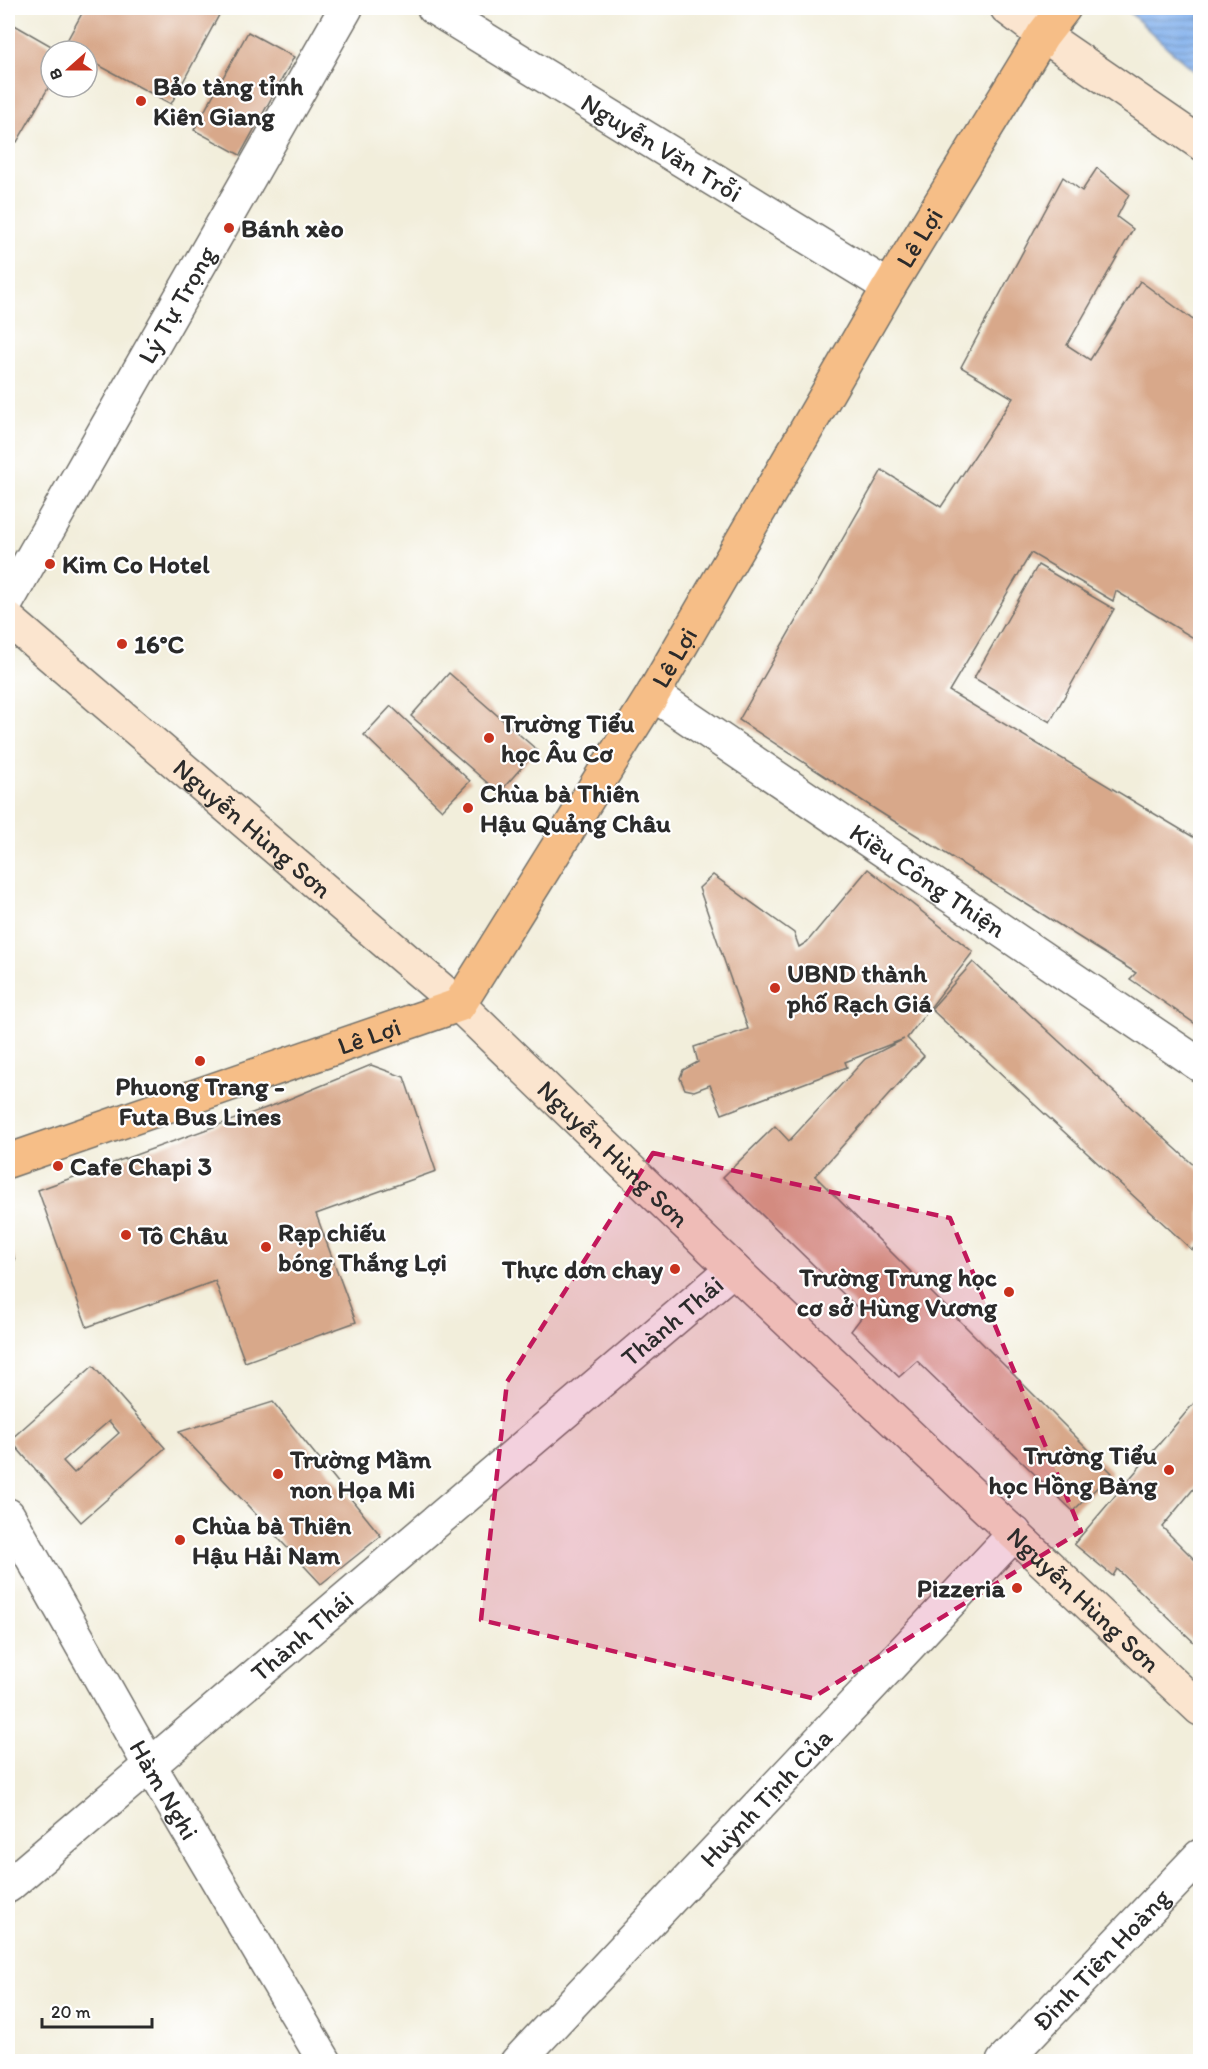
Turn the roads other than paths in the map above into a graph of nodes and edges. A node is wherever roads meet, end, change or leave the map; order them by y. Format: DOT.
graph roads {
  1 [pos="346,8"];
  2 [pos="434,8"];
  3 [pos="1007,8"];
  4 [pos="1055,21"];
  5 [pos="1200,143"];
  6 [pos="889,286"];
  7 [pos="8,600"];
  8 [pos="8,619"];
  9 [pos="653,694"];
  10 [pos="459,1005"];
  11 [pos="1200,1065"];
  12 [pos="8,1161"];
  13 [pos="733,1269"];
  14 [pos="8,1515"];
  15 [pos="1015,1533"];
  16 [pos="1200,1709"];
  17 [pos="150,1766"];
  18 [pos="1200,1856"];
  19 [pos="8,1886"];
  20 [pos="325,2061"];
  21 [pos="517,2061"];
  22 [pos="1003,2061"];
  1 -- 7 [label="street, Lý Tự Trọng"];
  2 -- 6 [label="street, Nguyễn Văn Trỗi"];
  3 -- 4 [label="street"];
  4 -- 5 [label="street"];
  4 -- 6 [label="main road, Lê Lợi"];
  6 -- 9 [label="main road, Lê Lợi"];
  8 -- 10 [label="street, Nguyễn Hùng Sơn"];
  9 -- 10 [label="main road, Lê Lợi"];
  9 -- 11 [label="street, Kiều Công Thiện"];
  10 -- 12 [label="main road, Lê Lợi"];
  10 -- 13 [label="street, Nguyễn Hùng Sơn"];
  13 -- 15 [label="street, Nguyễn Hùng Sơn"];
  13 -- 17 [label="street, Thành Thái"];
  14 -- 17 [label="street, Hàm Nghi"];
  15 -- 16 [label="street, Nguyễn Hùng Sơn"];
  15 -- 21 [label="street, Huỳnh Tịnh Của"];
  17 -- 19 [label="street, Thành Thái"];
  17 -- 20 [label="street, Hàm Nghi"];
  18 -- 22 [label="street, Đinh Tiên Hoàng"];
}
